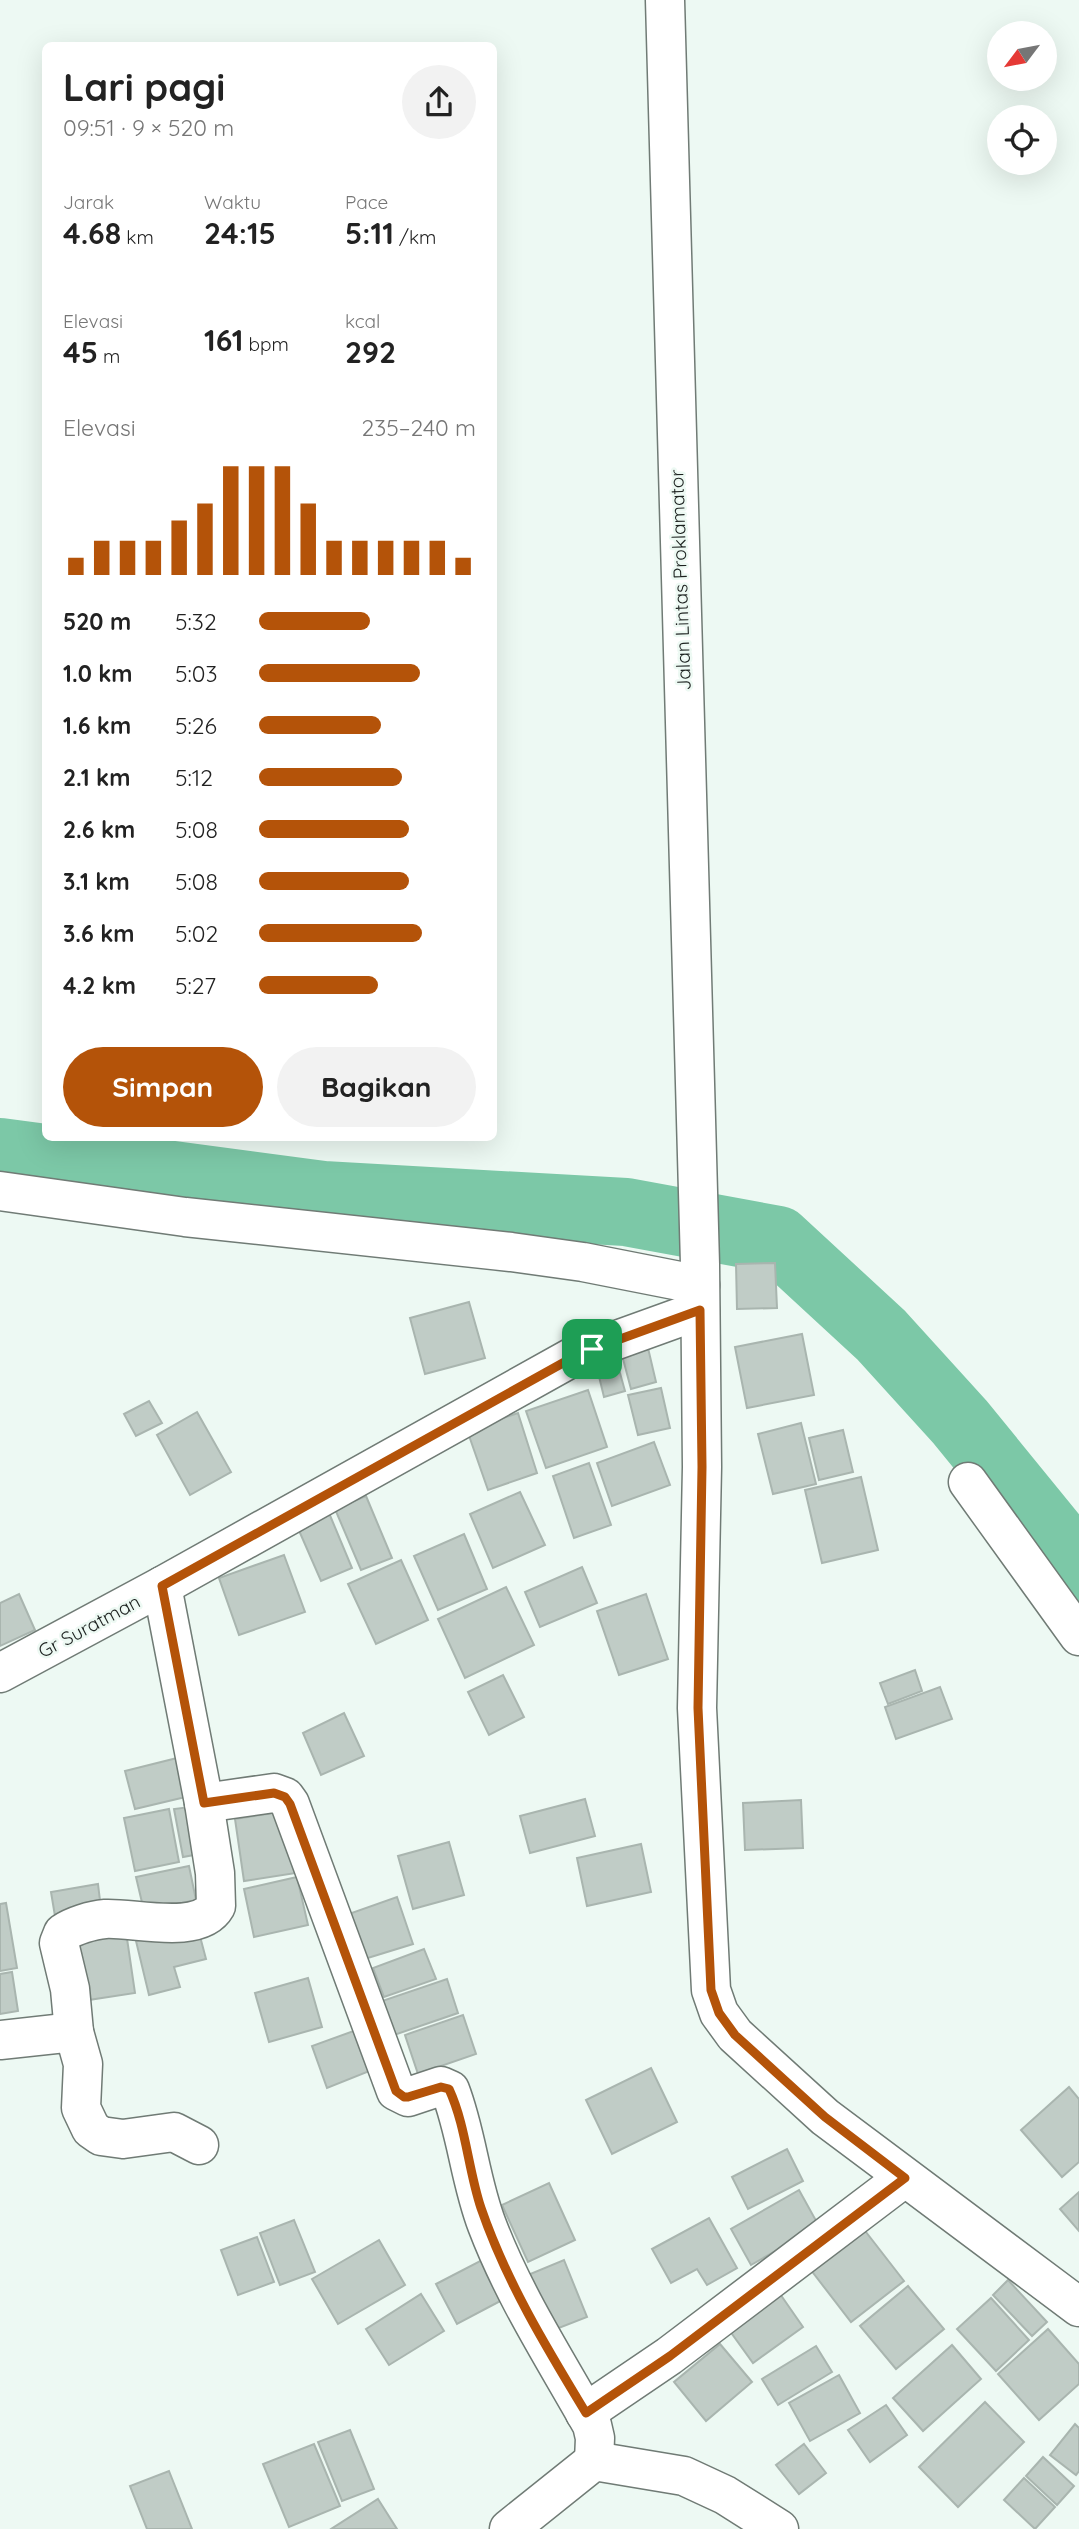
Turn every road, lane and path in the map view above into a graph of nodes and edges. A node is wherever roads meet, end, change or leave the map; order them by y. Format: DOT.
graph roads {
  1 [pos="665,0"];
  2 [pos="0,1191"];
  3 [pos="700,1286"];
  4 [pos="968,1482"];
  5 [pos="162,1586"];
  6 [pos="1079,1636"];
  7 [pos="0,1672"];
  8 [pos="204,1803"];
  9 [pos="74,2032"];
  10 [pos="0,2040"];
  11 [pos="199,2145"];
  12 [pos="905,2178"];
  13 [pos="1079,2307"];
  14 [pos="586,2413"];
  15 [pos="594,2461"];
  16 [pos="509,2529"];
  17 [pos="779,2529"];
  1 -- 3 [label="street, Jalan Lintas Proklamator"];
  2 -- 3 [label="street"];
  3 -- 5 [label="street, Gr Suratman"];
  3 -- 12 [label="street"];
  4 -- 6 [label="street"];
  5 -- 7 [label="street, Gr Suratman"];
  5 -- 8 [label="street"];
  8 -- 9 [label="street"];
  8 -- 14 [label="street"];
  9 -- 10 [label="street"];
  9 -- 11 [label="street"];
  12 -- 13 [label="street"];
  12 -- 14 [label="street"];
  14 -- 15 [label="street"];
  15 -- 16 [label="street"];
  15 -- 17 [label="street"];
}
